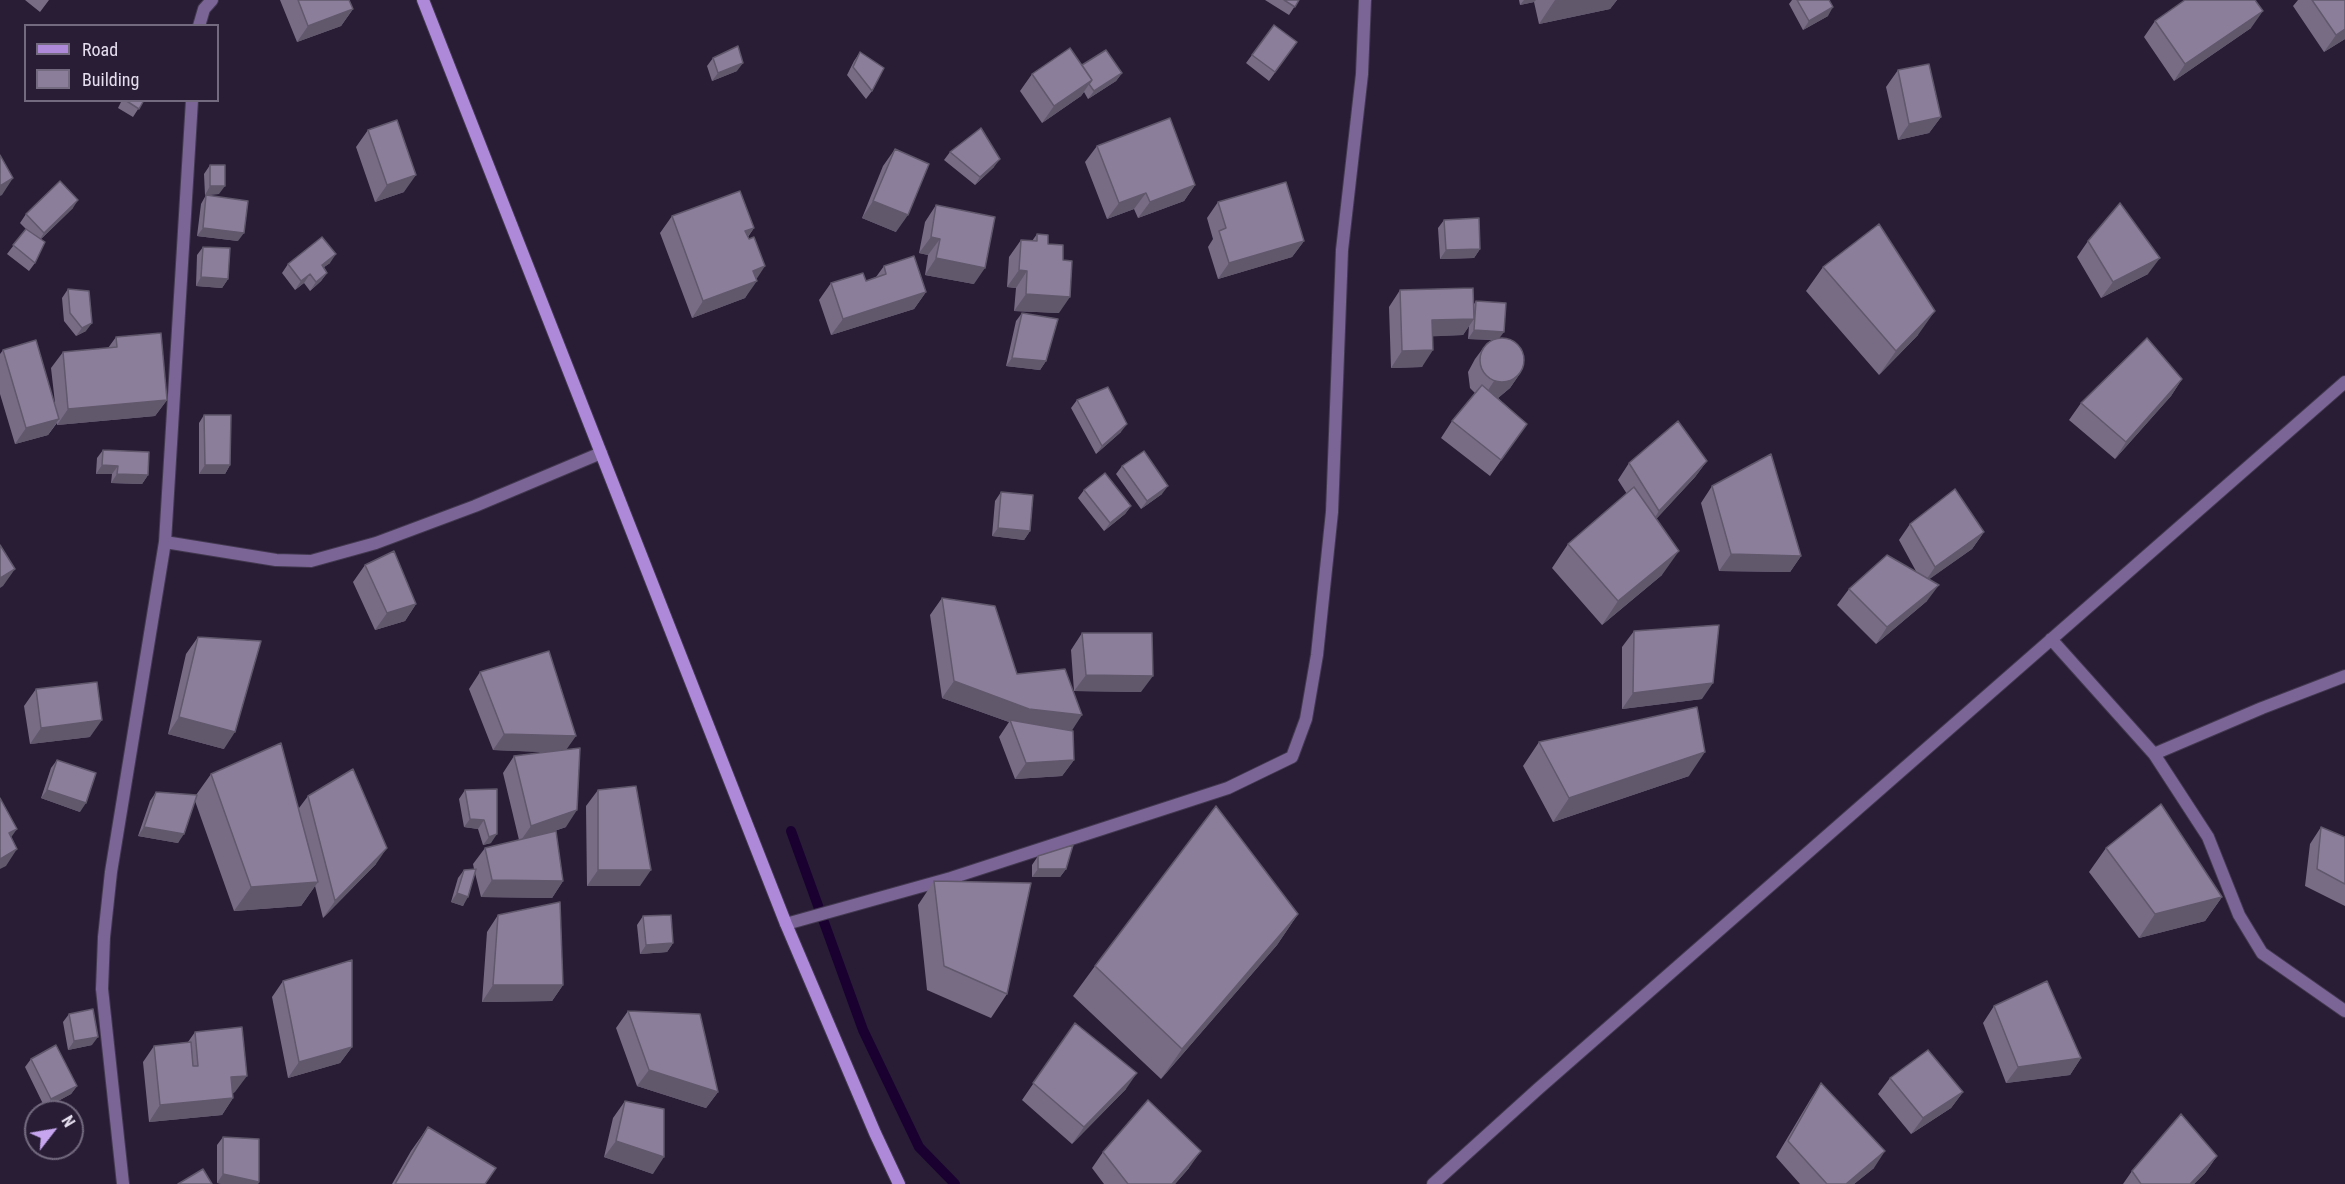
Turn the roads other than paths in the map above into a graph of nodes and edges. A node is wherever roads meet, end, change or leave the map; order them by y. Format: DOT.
graph roads {
  1 [pos="423,0"];
  2 [pos="1365,0"];
  3 [pos="206,3"];
  4 [pos="200,24"];
  5 [pos="192,102"];
  6 [pos="2345,382"];
  7 [pos="601,453"];
  8 [pos="165,542"];
  9 [pos="2051,639"];
  10 [pos="2345,676"];
  11 [pos="2154,754"];
  12 [pos="786,924"];
  13 [pos="2345,1011"];
  14 [pos="123,1184"];
  15 [pos="899,1184"];
  16 [pos="1433,1184"];
  1 -- 7 [label="street"];
  2 -- 12 [label="street"];
  3 -- 4 [label="street"];
  5 -- 8 [label="street"];
  6 -- 9 [label="street"];
  7 -- 8 [label="street"];
  7 -- 12 [label="street"];
  8 -- 14 [label="street"];
  9 -- 11 [label="street"];
  9 -- 16 [label="street"];
  10 -- 11 [label="street"];
  11 -- 13 [label="street"];
  12 -- 15 [label="street"];
}
